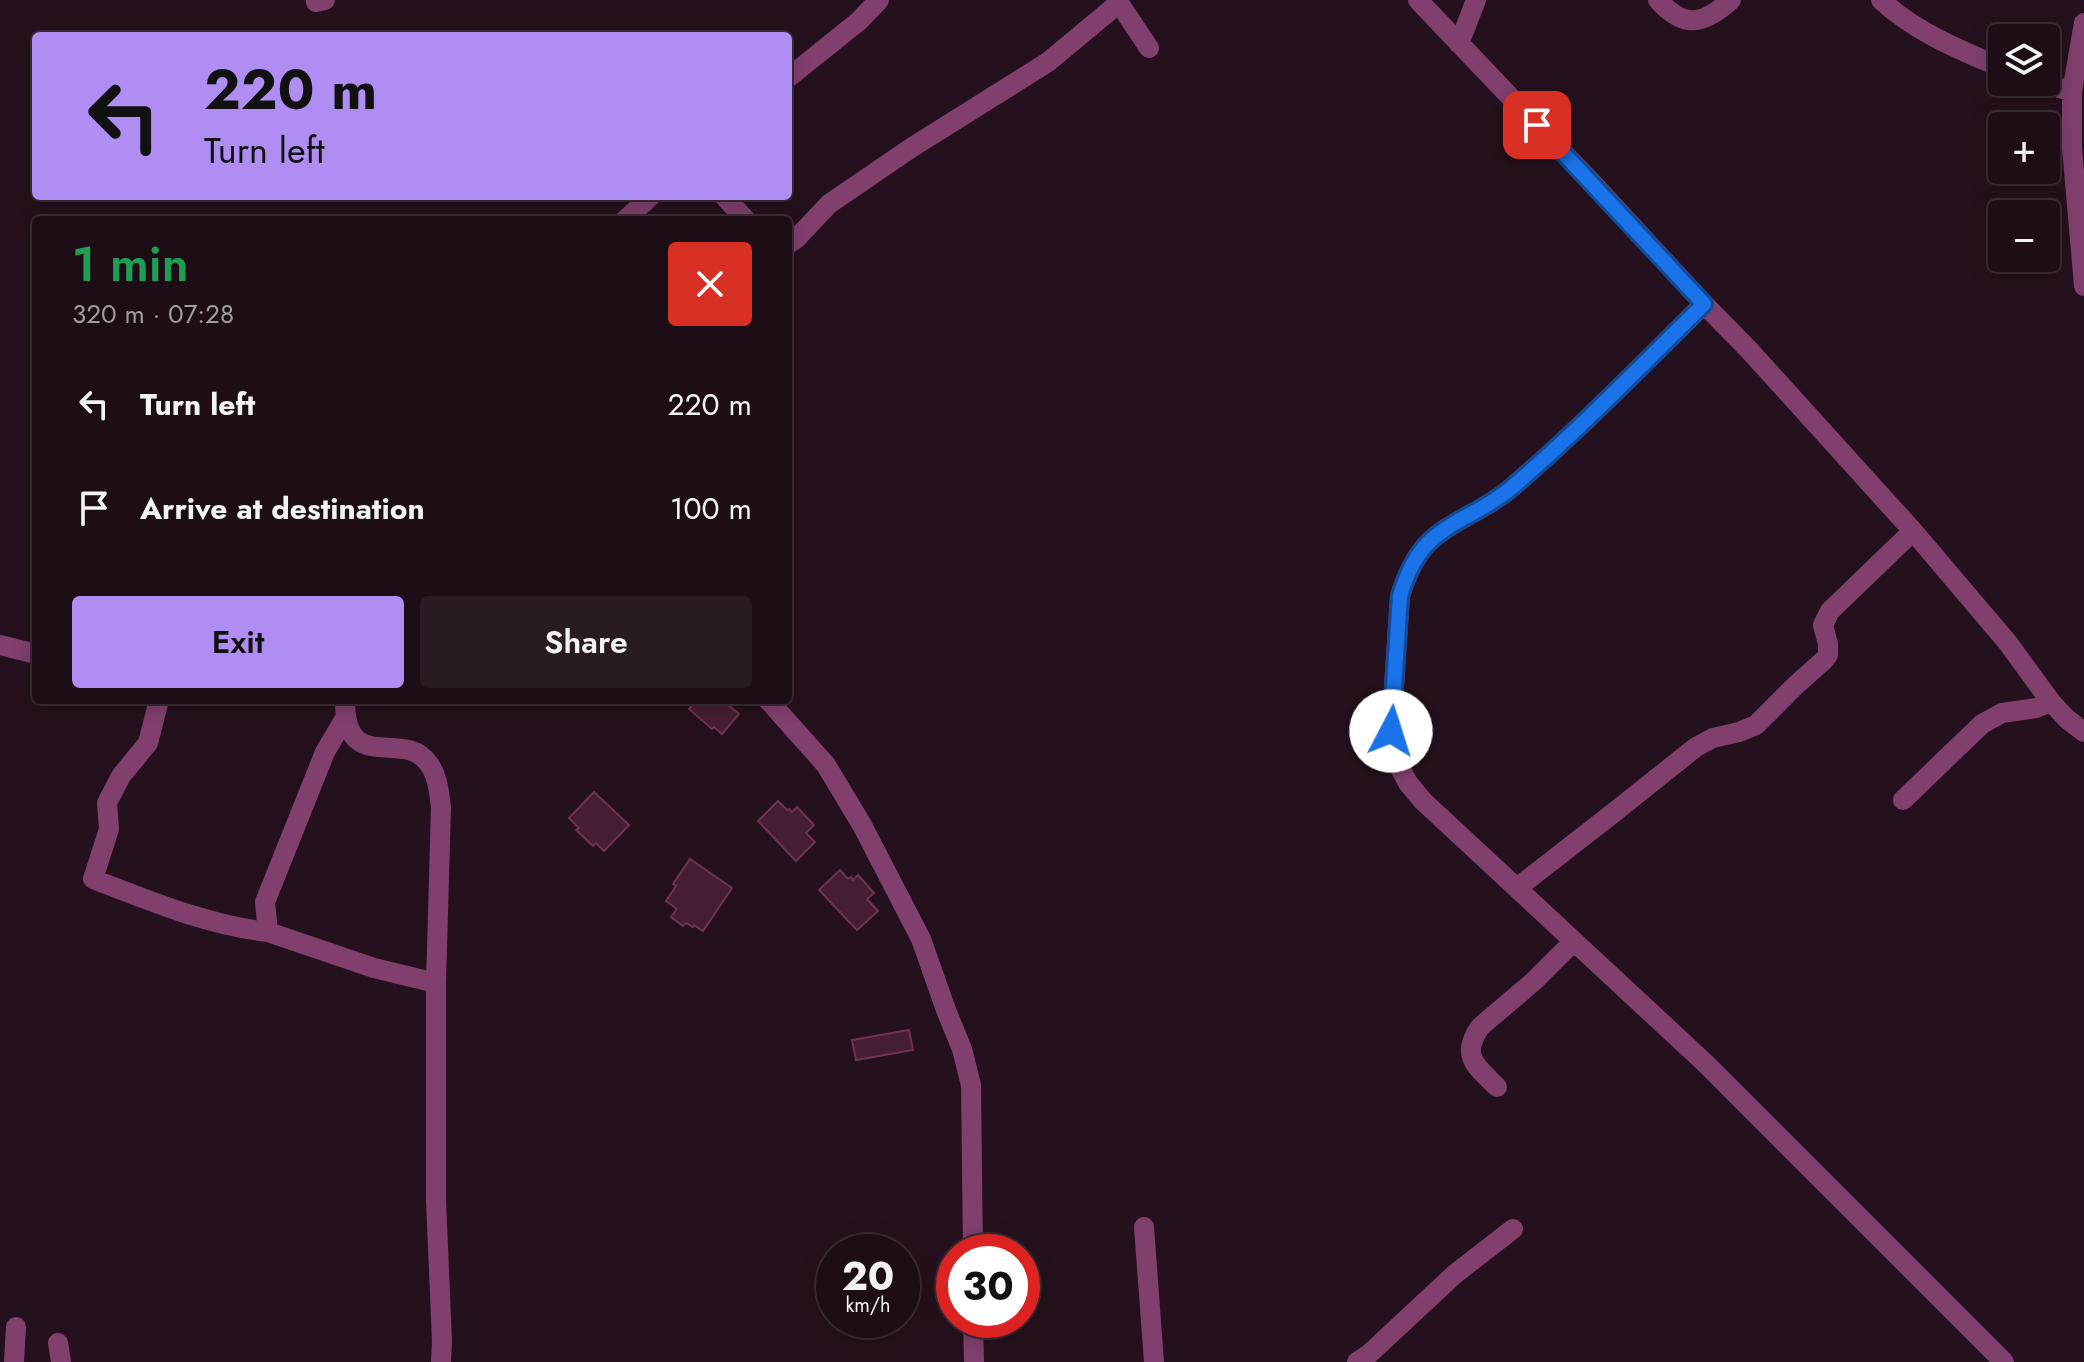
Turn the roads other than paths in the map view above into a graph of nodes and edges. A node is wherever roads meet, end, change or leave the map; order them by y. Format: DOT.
graph roads {
  1 [pos="879,0"];
  2 [pos="1418,0"];
  3 [pos="1476,0"];
  4 [pos="1658,0"];
  5 [pos="1731,0"];
  6 [pos="1881,0"];
  7 [pos="1118,2"];
  8 [pos="2084,23"];
  9 [pos="1459,44"];
  10 [pos="1149,48"];
  11 [pos="1988,62"];
  12 [pos="792,75"];
  13 [pos="2060,88"];
  14 [pos="2072,92"];
  15 [pos="647,200"];
  16 [pos="728,200"];
  17 [pos="629,216"];
  18 [pos="742,216"];
  19 [pos="792,242"];
  20 [pos="2084,286"];
  21 [pos="1704,304"];
  22 [pos="1913,531"];
  23 [pos="0,645"];
  24 [pos="32,653"];
  25 [pos="2051,702"];
  26 [pos="158,704"];
  27 [pos="772,704"];
  28 [pos="345,709"];
  29 [pos="2076,716"];
  30 [pos="2084,732"];
  31 [pos="1903,800"];
  32 [pos="1517,888"];
  33 [pos="268,932"];
  34 [pos="1573,942"];
  35 [pos="436,983"];
  36 [pos="1497,1087"];
  37 [pos="1144,1227"];
  38 [pos="1513,1229"];
  39 [pos="973,1234"];
  40 [pos="16,1327"];
  41 [pos="973,1338"];
  42 [pos="14,1362"];
  43 [pos="441,1362"];
  44 [pos="974,1362"];
  45 [pos="1154,1362"];
  46 [pos="1357,1362"];
  47 [pos="2004,1362"];
  1 -- 12 [label="street"];
  2 -- 9 [label="street"];
  3 -- 9 [label="street"];
  4 -- 5 [label="street"];
  6 -- 11 [label="street"];
  7 -- 10 [label="street"];
  7 -- 19 [label="street"];
  8 -- 14 [label="street"];
  9 -- 21 [label="street"];
  13 -- 14 [label="street"];
  14 -- 20 [label="street"];
  15 -- 17 [label="street"];
  16 -- 18 [label="street"];
  21 -- 22 [label="street"];
  21 -- 32 [label="street"];
  22 -- 25 [label="street"];
  22 -- 32 [label="street"];
  23 -- 24 [label="street"];
  25 -- 29 [label="street"];
  25 -- 31 [label="street"];
  26 -- 33 [label="street"];
  27 -- 39 [label="street"];
  28 -- 33 [label="street"];
  28 -- 35 [label="street"];
  29 -- 30 [label="street"];
  32 -- 34 [label="street"];
  33 -- 35 [label="street"];
  34 -- 36 [label="street"];
  34 -- 47 [label="street"];
  35 -- 43 [label="street"];
  37 -- 45 [label="street"];
  38 -- 46 [label="street"];
  40 -- 42 [label="street"];
  41 -- 44 [label="street"];
}
